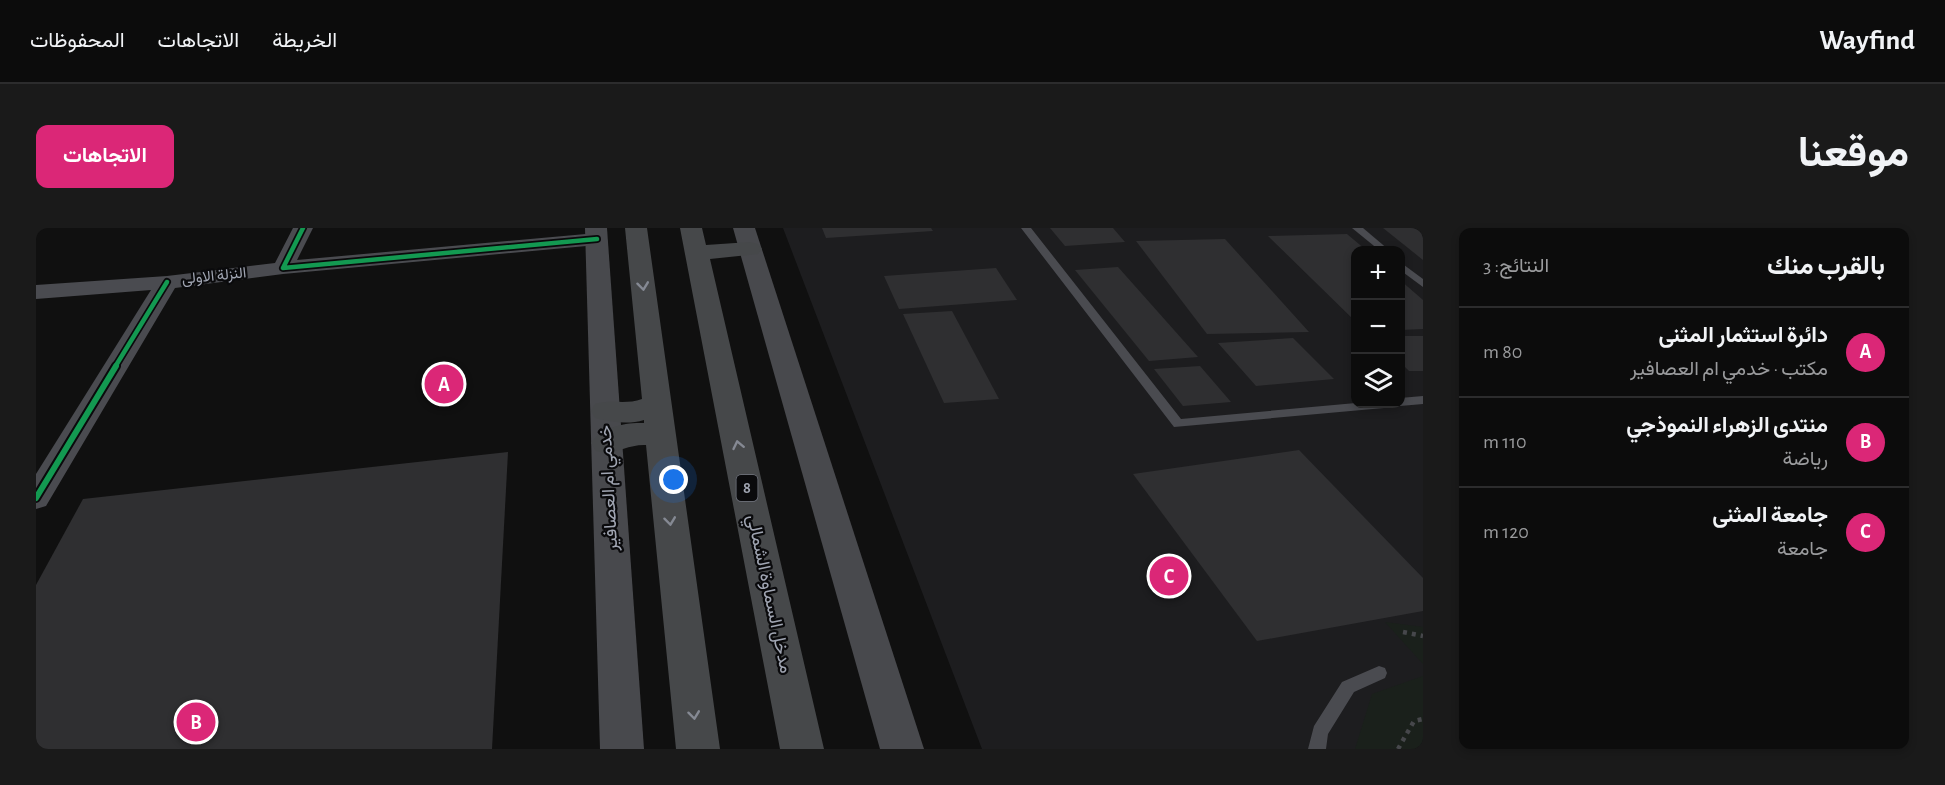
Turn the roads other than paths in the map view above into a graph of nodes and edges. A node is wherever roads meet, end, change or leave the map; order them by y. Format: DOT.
graph roads {
  1 [pos="303,228"];
  2 [pos="636,228"];
  3 [pos="1026,228"];
  4 [pos="1357,228"];
  5 [pos="596,234"];
  6 [pos="747,238"];
  7 [pos="694,240"];
  8 [pos="1379,246"];
  9 [pos="283,268"];
  10 [pos="1405,268"];
  11 [pos="167,282"];
  12 [pos="1423,284"];
  13 [pos="36,292"];
  14 [pos="1423,400"];
  15 [pos="1405,402"];
  16 [pos="656,405"];
  17 [pos="1351,407"];
  18 [pos="612,427"];
  19 [pos="660,438"];
  20 [pos="36,498"];
  21 [pos="1379,673"];
  22 [pos="622,749"];
  23 [pos="698,749"];
  24 [pos="802,749"];
  25 [pos="902,749"];
  26 [pos="1317,749"];
  1 -- 9 [label="street"];
  2 -- 16 [label="highway, one-way"];
  3 -- 17 [label="lane"];
  4 -- 8 [label="lane"];
  5 -- 9 [label="street, النزلة الاولى"];
  5 -- 18 [label="main road, خدمي ام العصافير"];
  6 -- 7 [label="highway"];
  6 -- 25 [label="main road"];
  24 -- 7 [label="highway, مدخل السماوة الشمالي / 8, one-way"];
  9 -- 11 [label="street, النزلة الاولى"];
  10 -- 12 [label="lane"];
  11 -- 13 [label="street, النزلة الاولى"];
  11 -- 20 [label="street"];
  14 -- 15 [label="lane"];
  16 -- 18 [label="highway"];
  16 -- 19 [label="highway"];
  18 -- 19 [label="highway"];
  18 -- 22 [label="main road, خدمي ام العصافير"];
  19 -- 23 [label="highway, one-way"];
  21 -- 26 [label="lane"];
}
